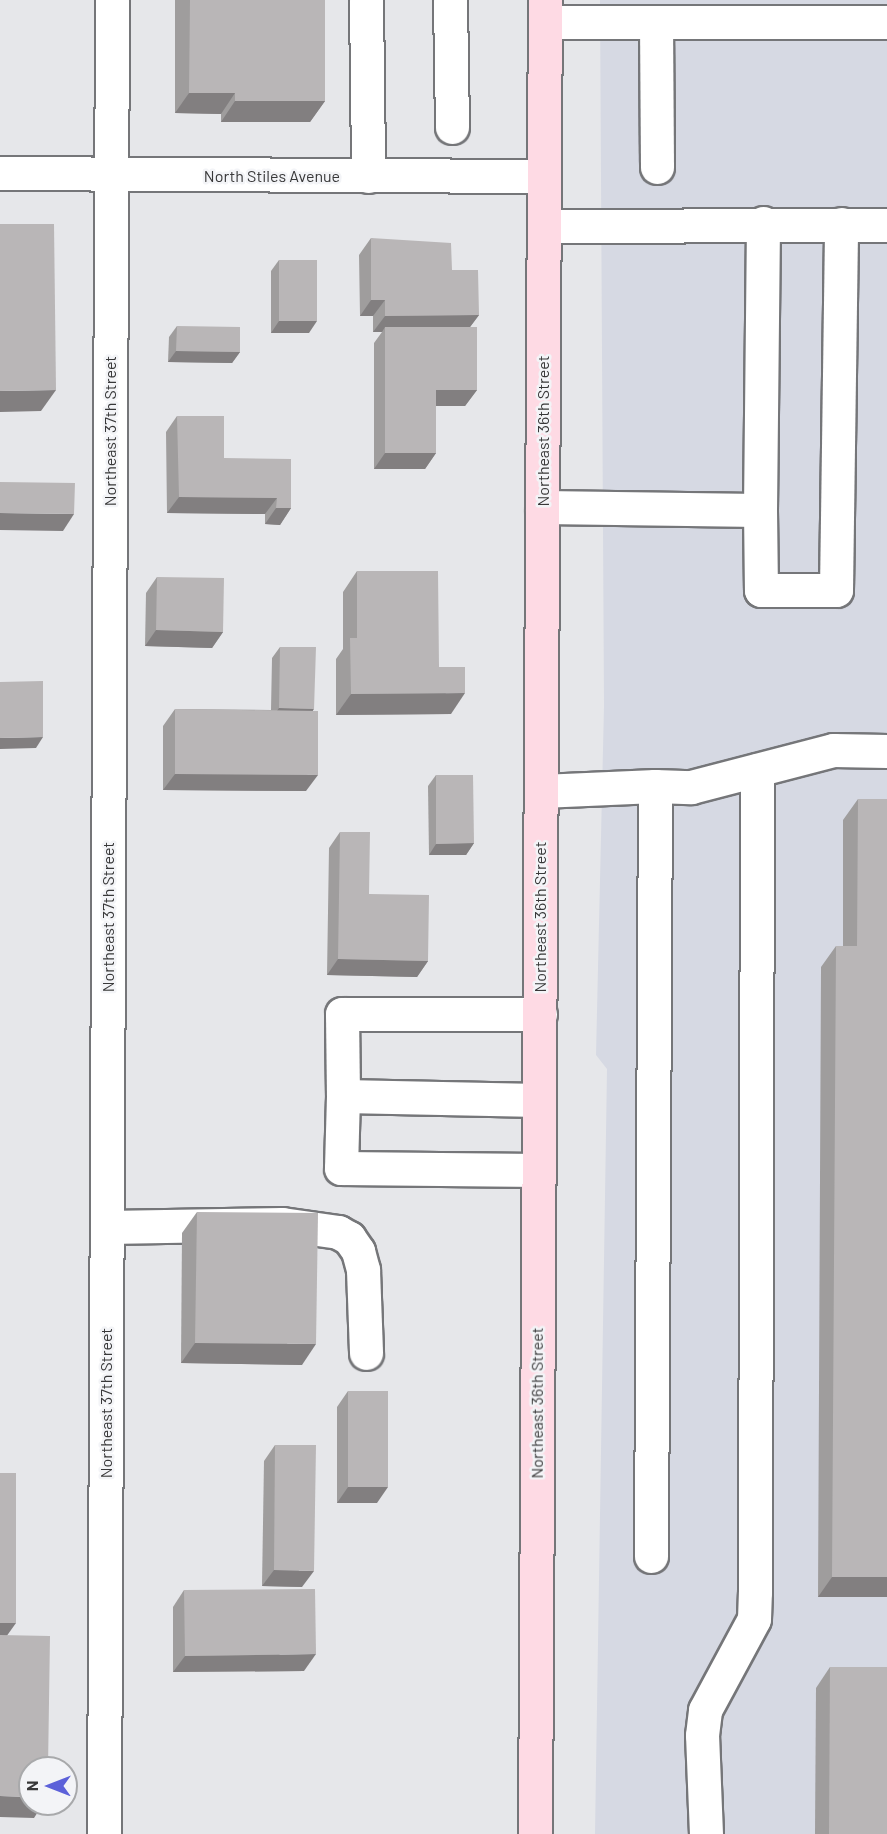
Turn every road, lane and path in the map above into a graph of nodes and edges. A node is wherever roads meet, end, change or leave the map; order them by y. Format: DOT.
graph roads {
  1 [pos="112,0"];
  2 [pos="366,0"];
  3 [pos="450,0"];
  4 [pos="545,11"];
  5 [pos="656,22"];
  6 [pos="887,22"];
  7 [pos="452,127"];
  8 [pos="657,167"];
  9 [pos="0,173"];
  10 [pos="111,176"];
  11 [pos="368,176"];
  12 [pos="544,176"];
  13 [pos="763,223"];
  14 [pos="841,224"];
  15 [pos="887,225"];
  16 [pos="544,226"];
  17 [pos="542,507"];
  18 [pos="760,510"];
  19 [pos="887,751"];
  20 [pos="756,770"];
  21 [pos="656,786"];
  22 [pos="541,791"];
  23 [pos="540,1014"];
  24 [pos="343,1096"];
  25 [pos="539,1100"];
  26 [pos="539,1170"];
  27 [pos="107,1227"];
  28 [pos="366,1353"];
  29 [pos="651,1556"];
  30 [pos="104,1834"];
  31 [pos="535,1834"];
  32 [pos="706,1834"];
  1 -- 10 [label="street, Northeast 37th Street"];
  2 -- 11 [label="street"];
  3 -- 7 [label="street"];
  4 -- 5 [label="street"];
  4 -- 12 [label="main road, Northeast 36th Street"];
  5 -- 6 [label="street"];
  5 -- 8 [label="street"];
  9 -- 10 [label="street, North Stiles Avenue"];
  10 -- 11 [label="street, North Stiles Avenue"];
  10 -- 27 [label="street, Northeast 37th Street"];
  11 -- 12 [label="street, North Stiles Avenue"];
  12 -- 16 [label="main road, Northeast 36th Street"];
  13 -- 14 [label="street"];
  13 -- 16 [label="street"];
  13 -- 18 [label="street"];
  14 -- 15 [label="street"];
  14 -- 18 [label="street"];
  16 -- 17 [label="main road, Northeast 36th Street"];
  17 -- 18 [label="street"];
  17 -- 22 [label="main road, Northeast 36th Street"];
  19 -- 20 [label="street"];
  20 -- 21 [label="street"];
  20 -- 32 [label="street"];
  21 -- 22 [label="street"];
  21 -- 29 [label="street"];
  22 -- 23 [label="main road, Northeast 36th Street"];
  23 -- 24 [label="street"];
  23 -- 25 [label="main road, Northeast 36th Street"];
  24 -- 25 [label="street"];
  24 -- 26 [label="street"];
  25 -- 26 [label="main road, Northeast 36th Street"];
  26 -- 31 [label="main road, Northeast 36th Street"];
  27 -- 28 [label="street"];
  27 -- 30 [label="street, Northeast 37th Street"];
}
